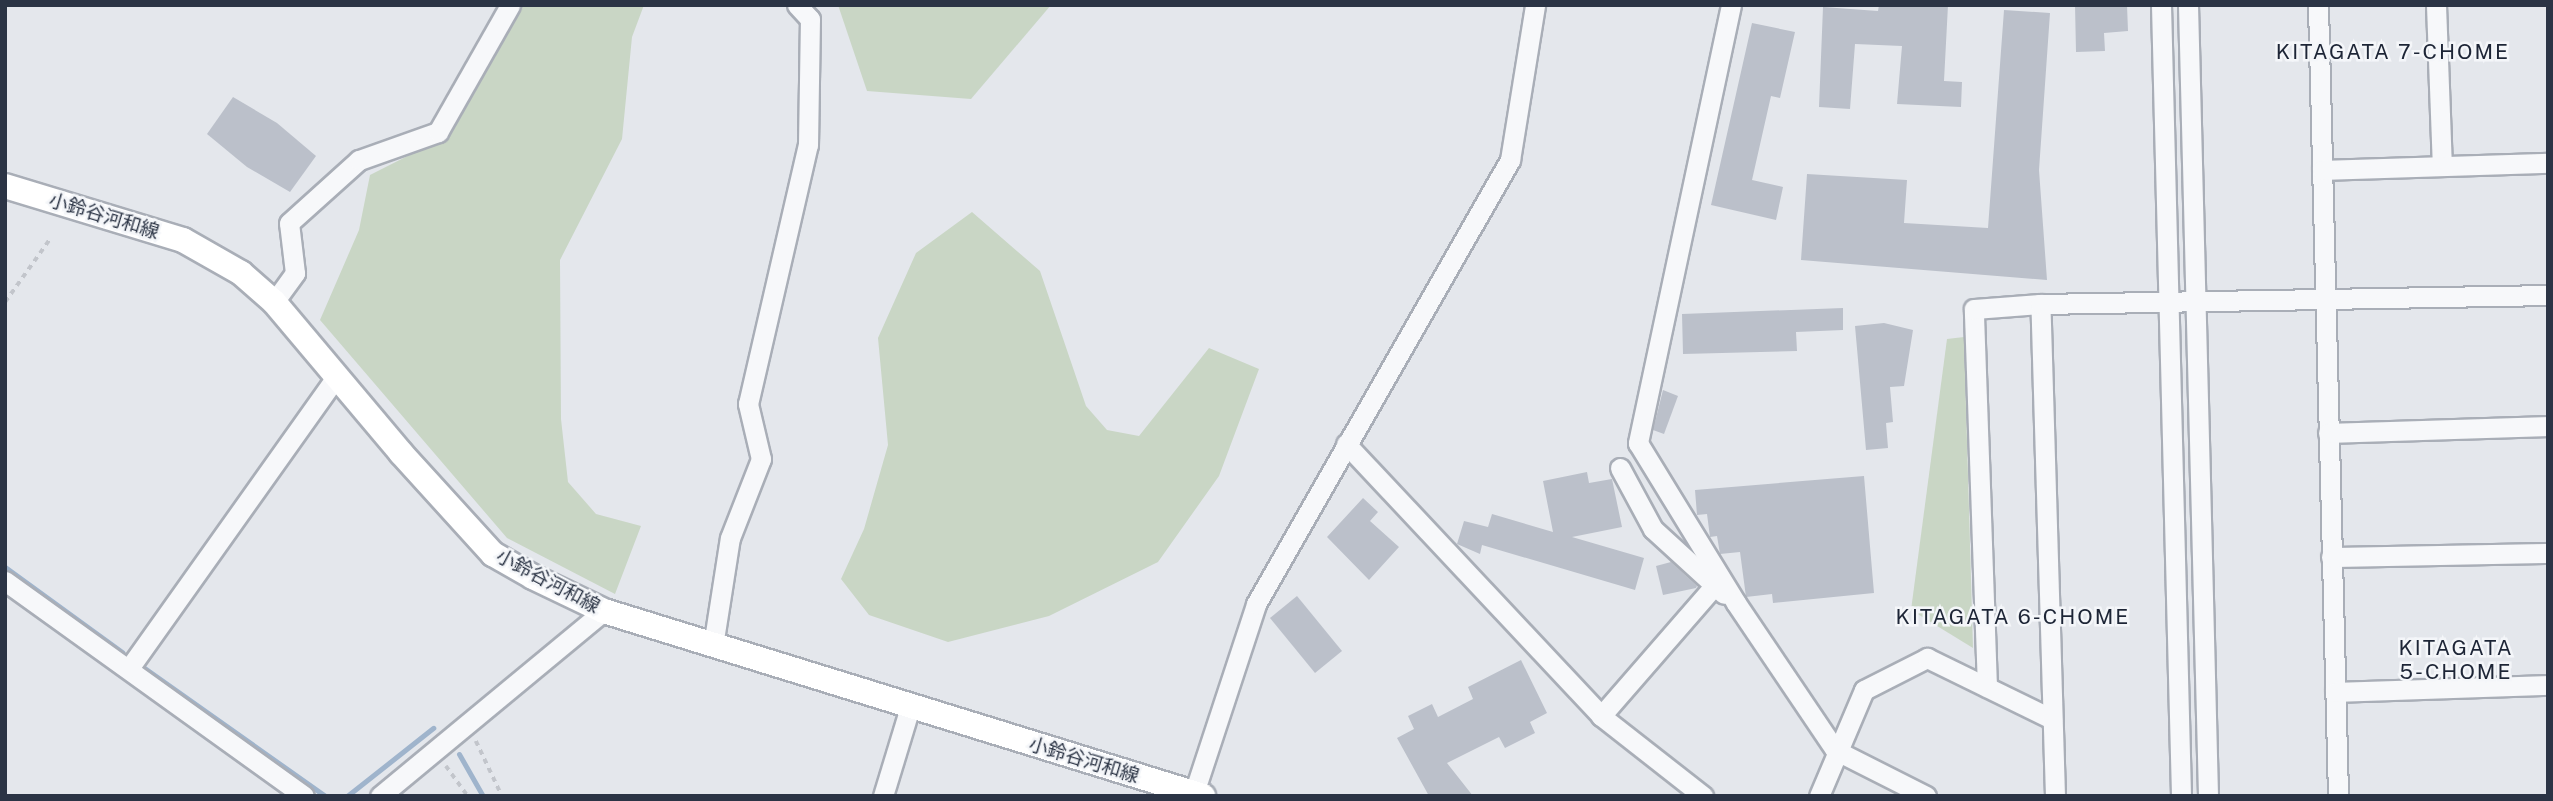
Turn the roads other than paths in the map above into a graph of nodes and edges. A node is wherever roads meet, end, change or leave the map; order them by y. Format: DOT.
graph roads {
  1 [pos="510,5"];
  2 [pos="797,5"];
  3 [pos="1535,5"];
  4 [pos="1731,5"];
  5 [pos="2161,5"];
  6 [pos="2188,5"];
  7 [pos="2318,5"];
  8 [pos="2436,5"];
  9 [pos="2548,163"];
  10 [pos="2442,166"];
  11 [pos="2322,170"];
  12 [pos="5,186"];
  13 [pos="2548,295"];
  14 [pos="2325,299"];
  15 [pos="2166,301"];
  16 [pos="274,302"];
  17 [pos="2195,302"];
  18 [pos="2040,304"];
  19 [pos="337,376"];
  20 [pos="2548,426"];
  21 [pos="2328,433"];
  22 [pos="1346,444"];
  23 [pos="1620,468"];
  24 [pos="2548,553"];
  25 [pos="2331,556"];
  26 [pos="5,581"];
  27 [pos="1714,586"];
  28 [pos="1736,603"];
  29 [pos="604,611"];
  30 [pos="713,646"];
  31 [pos="130,667"];
  32 [pos="2548,685"];
  33 [pos="1987,687"];
  34 [pos="2335,692"];
  35 [pos="910,707"];
  36 [pos="1601,716"];
  37 [pos="2052,719"];
  38 [pos="1835,750"];
  39 [pos="1198,794"];
  40 [pos="304,796"];
  41 [pos="380,796"];
  42 [pos="883,796"];
  43 [pos="1703,796"];
  44 [pos="1819,796"];
  45 [pos="1926,796"];
  46 [pos="2055,796"];
  47 [pos="2181,796"];
  48 [pos="2208,796"];
  49 [pos="2337,796"];
  1 -- 16 [label="street"];
  2 -- 30 [label="street"];
  3 -- 22 [label="street"];
  4 -- 28 [label="street"];
  5 -- 15 [label="street"];
  6 -- 17 [label="street"];
  7 -- 11 [label="street"];
  8 -- 10 [label="street"];
  9 -- 10 [label="street"];
  10 -- 11 [label="street"];
  11 -- 14 [label="street"];
  12 -- 16 [label="main road, 小鈴谷河和線"];
  13 -- 14 [label="street"];
  14 -- 17 [label="street"];
  14 -- 21 [label="street"];
  15 -- 17 [label="street"];
  15 -- 18 [label="street"];
  15 -- 47 [label="street"];
  16 -- 19 [label="main road, 小鈴谷河和線"];
  17 -- 48 [label="street"];
  18 -- 33 [label="street"];
  18 -- 37 [label="street"];
  19 -- 29 [label="main road, 小鈴谷河和線"];
  19 -- 31 [label="street"];
  20 -- 21 [label="street"];
  21 -- 25 [label="street"];
  22 -- 36 [label="street"];
  22 -- 39 [label="street"];
  23 -- 27 [label="street"];
  24 -- 25 [label="street"];
  25 -- 34 [label="street"];
  26 -- 31 [label="street"];
  27 -- 28 [label="street"];
  27 -- 36 [label="street"];
  28 -- 38 [label="street"];
  29 -- 30 [label="main road, 小鈴谷河和線"];
  29 -- 41 [label="street"];
  30 -- 35 [label="main road, 小鈴谷河和線"];
  31 -- 40 [label="street"];
  32 -- 34 [label="street"];
  33 -- 37 [label="street"];
  33 -- 38 [label="street"];
  34 -- 49 [label="street"];
  35 -- 39 [label="main road, 小鈴谷河和線"];
  35 -- 42 [label="street"];
  36 -- 43 [label="street"];
  37 -- 46 [label="street"];
  38 -- 44 [label="street"];
  38 -- 45 [label="street"];
}
